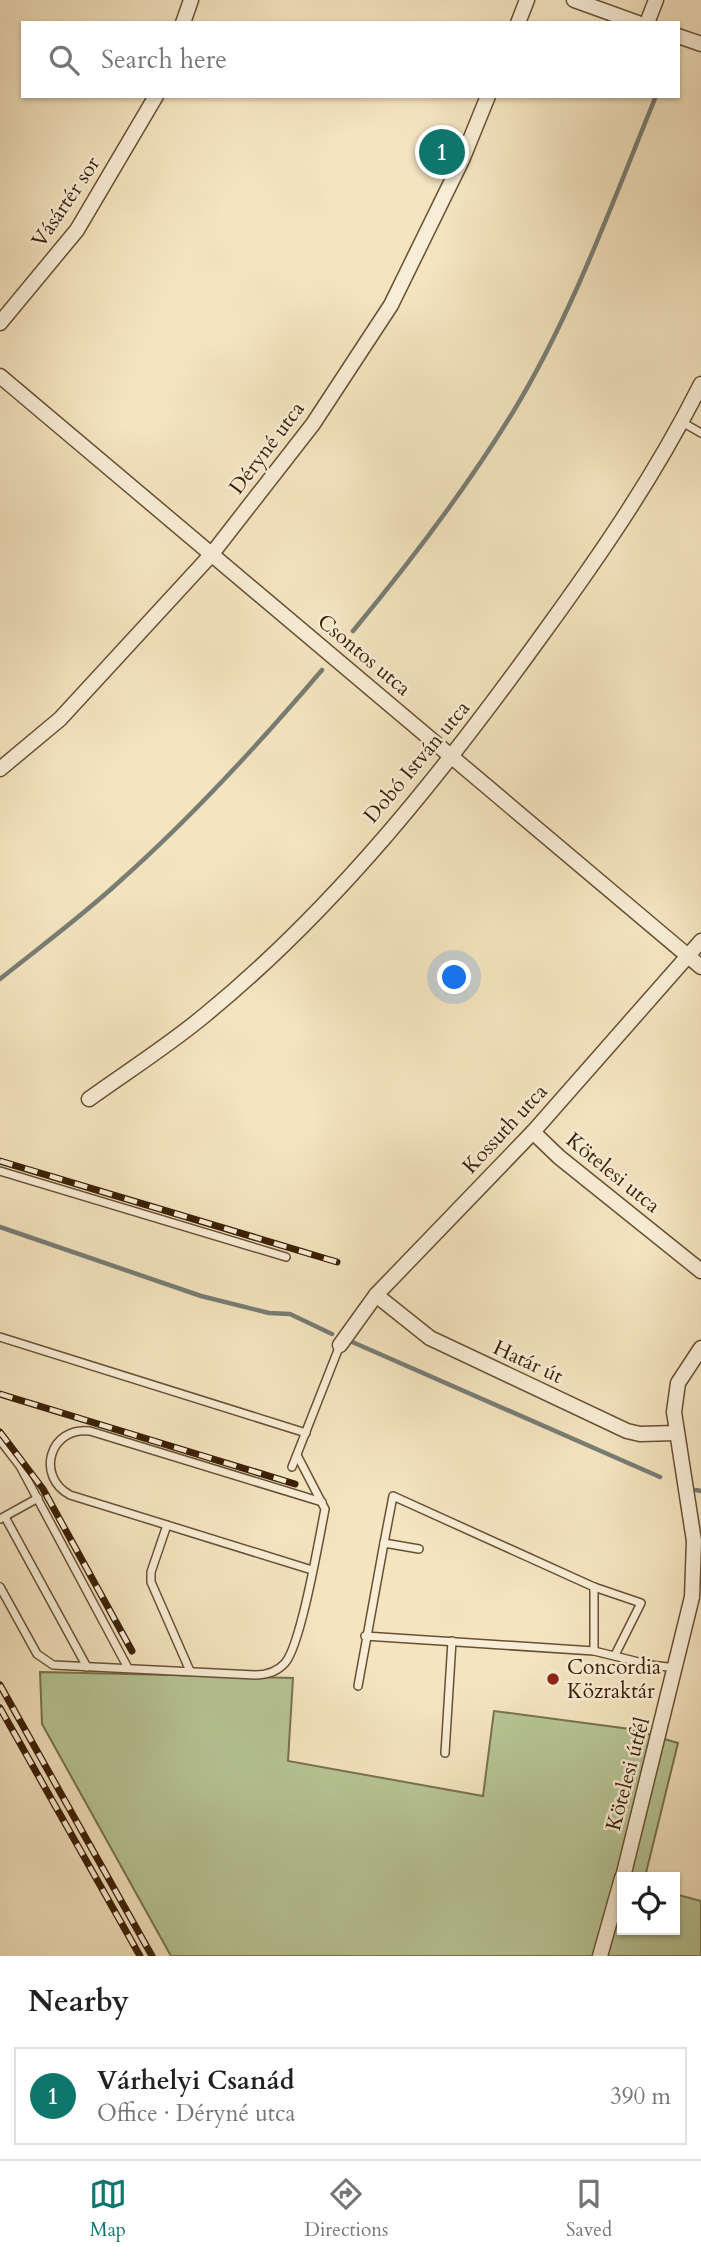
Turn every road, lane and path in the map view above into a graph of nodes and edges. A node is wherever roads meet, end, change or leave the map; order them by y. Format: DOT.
graph roads {
  1 [pos="191,0"];
  2 [pos="527,0"];
  3 [pos="574,0"];
  4 [pos="656,0"];
  5 [pos="184,21"];
  6 [pos="519,21"];
  7 [pos="632,21"];
  8 [pos="648,21"];
  9 [pos="680,37"];
  10 [pos="701,44"];
  11 [pos="155,98"];
  12 [pos="487,98"];
  13 [pos="0,323"];
  14 [pos="0,376"];
  15 [pos="701,384"];
  16 [pos="682,422"];
  17 [pos="701,433"];
  18 [pos="211,555"];
  19 [pos="453,756"];
  20 [pos="0,769"];
  21 [pos="701,941"];
  22 [pos="689,956"];
  23 [pos="701,967"];
  24 [pos="89,1099"];
  25 [pos="533,1132"];
  26 [pos="0,1171"];
  27 [pos="286,1256"];
  28 [pos="701,1271"];
  29 [pos="376,1295"];
  30 [pos="0,1337"];
  31 [pos="340,1345"];
  32 [pos="701,1348"];
  33 [pos="306,1433"];
  34 [pos="676,1433"];
  35 [pos="0,1440"];
  36 [pos="297,1455"];
  37 [pos="292,1467"];
  38 [pos="38,1498"];
  39 [pos="322,1502"];
  40 [pos="696,1514"];
  41 [pos="2,1518"];
  42 [pos="167,1525"];
  43 [pos="384,1543"];
  44 [pos="419,1549"];
  45 [pos="312,1570"];
  46 [pos="0,1587"];
  47 [pos="594,1587"];
  48 [pos="365,1636"];
  49 [pos="452,1641"];
  50 [pos="594,1651"];
  51 [pos="615,1655"];
  52 [pos="87,1667"];
  53 [pos="128,1668"];
  54 [pos="677,1668"];
  55 [pos="190,1671"];
  56 [pos="358,1686"];
  57 [pos="444,1753"];
  58 [pos="624,1872"];
  59 [pos="617,1896"];
  60 [pos="600,1956"];
  1 -- 5 [label="street"];
  2 -- 6 [label="street"];
  3 -- 7 [label="street"];
  4 -- 8 [label="street"];
  9 -- 10 [label="street"];
  11 -- 13 [label="street, Vásártér sor"];
  12 -- 18 [label="street, Déryné utca"];
  14 -- 18 [label="street, Csontos utca"];
  15 -- 16 [label="street, Dobó István utca"];
  16 -- 17 [label="lane"];
  16 -- 19 [label="street, Dobó István utca"];
  18 -- 19 [label="street, Csontos utca"];
  18 -- 20 [label="street, Déryné utca"];
  19 -- 22 [label="street, Csontos utca"];
  19 -- 24 [label="street, Dobó István utca"];
  21 -- 22 [label="street, Kossuth utca"];
  22 -- 23 [label="street, Csontos utca"];
  22 -- 25 [label="street, Kossuth utca"];
  25 -- 28 [label="street, Kötelesi utca"];
  25 -- 29 [label="street, Kossuth utca"];
  26 -- 27 [label="lane"];
  29 -- 31 [label="street, Kossuth utca"];
  29 -- 34 [label="street, Határ út"];
  30 -- 33 [label="lane"];
  31 -- 33 [label="lane"];
  32 -- 34 [label="street, Kötelesi útfél"];
  33 -- 36 [label="lane"];
  34 -- 40 [label="street, Kötelesi útfél"];
  35 -- 38 [label="lane"];
  36 -- 37 [label="lane"];
  36 -- 39 [label="lane"];
  38 -- 41 [label="lane"];
  38 -- 53 [label="lane"];
  39 -- 42 [label="lane"];
  39 -- 45 [label="lane"];
  40 -- 54 [label="street, Kötelesi útfél"];
  41 -- 52 [label="lane"];
  42 -- 45 [label="lane"];
  42 -- 55 [label="lane"];
  43 -- 44 [label="lane"];
  43 -- 47 [label="lane"];
  43 -- 48 [label="lane"];
  45 -- 55 [label="lane"];
  46 -- 52 [label="lane"];
  47 -- 50 [label="lane"];
  47 -- 51 [label="lane"];
  48 -- 49 [label="lane"];
  48 -- 56 [label="lane"];
  49 -- 50 [label="lane"];
  49 -- 57 [label="lane"];
  50 -- 51 [label="lane"];
  51 -- 54 [label="lane"];
  52 -- 53 [label="lane"];
  53 -- 55 [label="lane"];
  54 -- 58 [label="street, Kötelesi útfél"];
  59 -- 60 [label="street, Kötelesi útfél"];
}
